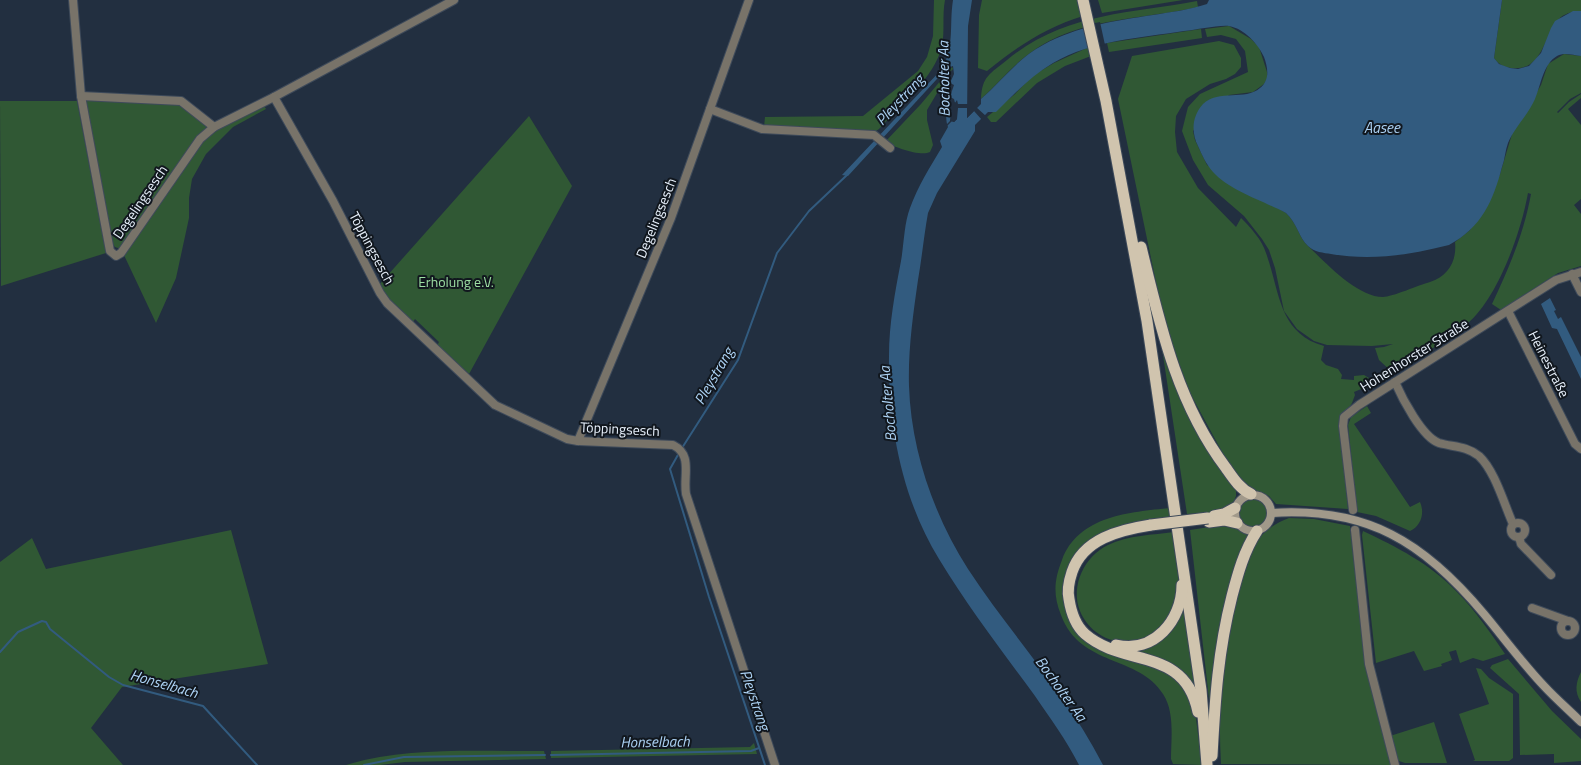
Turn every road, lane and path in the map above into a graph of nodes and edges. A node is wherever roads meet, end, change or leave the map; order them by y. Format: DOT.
graph roads {
  1 [pos="73,0"];
  2 [pos="454,0"];
  3 [pos="748,0"];
  4 [pos="1083,0"];
  5 [pos="1090,0"];
  6 [pos="81,96"];
  7 [pos="274,97"];
  8 [pos="1110,100"];
  9 [pos="710,109"];
  10 [pos="214,127"];
  11 [pos="886,145"];
  12 [pos="1140,245"];
  13 [pos="1581,272"];
  14 [pos="1572,274"];
  15 [pos="1581,292"];
  16 [pos="1508,311"];
  17 [pos="1395,382"];
  18 [pos="578,441"];
  19 [pos="1581,449"];
  20 [pos="1251,494"];
  21 [pos="1235,508"];
  22 [pos="1353,510"];
  23 [pos="1272,513"];
  24 [pos="1208,520"];
  25 [pos="1237,523"];
  26 [pos="1151,528"];
  27 [pos="1355,530"];
  28 [pos="1257,531"];
  29 [pos="1179,533"];
  30 [pos="1551,574"];
  31 [pos="1532,608"];
  32 [pos="1568,621"];
  33 [pos="1578,629"];
  34 [pos="1581,722"];
  35 [pos="1209,764"];
  36 [pos="776,765"];
  37 [pos="1395,765"];
  1 -- 6 [label="street, Degelingsesch"];
  2 -- 7 [label="street, Degelingsesch"];
  3 -- 9 [label="street, Degelingsesch"];
  4 -- 8 [label="highway"];
  5 -- 8 [label="highway"];
  6 -- 10 [label="street"];
  6 -- 10 [label="street, Degelingsesch"];
  7 -- 10 [label="street, Degelingsesch"];
  7 -- 18 [label="street, Töppingsesch"];
  8 -- 12 [label="highway"];
  8 -- 29 [label="highway"];
  9 -- 11 [label="street"];
  9 -- 18 [label="street, Degelingsesch"];
  12 -- 20 [label="highway"];
  12 -- 35 [label="highway"];
  13 -- 14 [label="street, Hohenhorster Straße"];
  14 -- 15 [label="street"];
  14 -- 16 [label="street, Hohenhorster Straße"];
  16 -- 17 [label="street, Hohenhorster Straße"];
  16 -- 19 [label="street, Heinestraße"];
  17 -- 22 [label="street, Hohenhorster Straße"];
  17 -- 30 [label="street"];
  18 -- 36 [label="street, Töppingsesch"];
  20 -- 21 [label="main road"];
  20 -- 23 [label="main road"];
  21 -- 24 [label="highway"];
  21 -- 25 [label="main road"];
  23 -- 28 [label="main road"];
  23 -- 34 [label="main road"];
  24 -- 25 [label="highway"];
  24 -- 26 [label="highway, bridge"];
  25 -- 28 [label="main road"];
  26 -- 29 [label="highway"];
  26 -- 35 [label="highway"];
  27 -- 37 [label="street"];
  28 -- 35 [label="highway"];
  29 -- 35 [label="highway"];
  31 -- 32 [label="street"];
  32 -- 33 [label="street"];
  32 -- 33 [label="street"];
}
